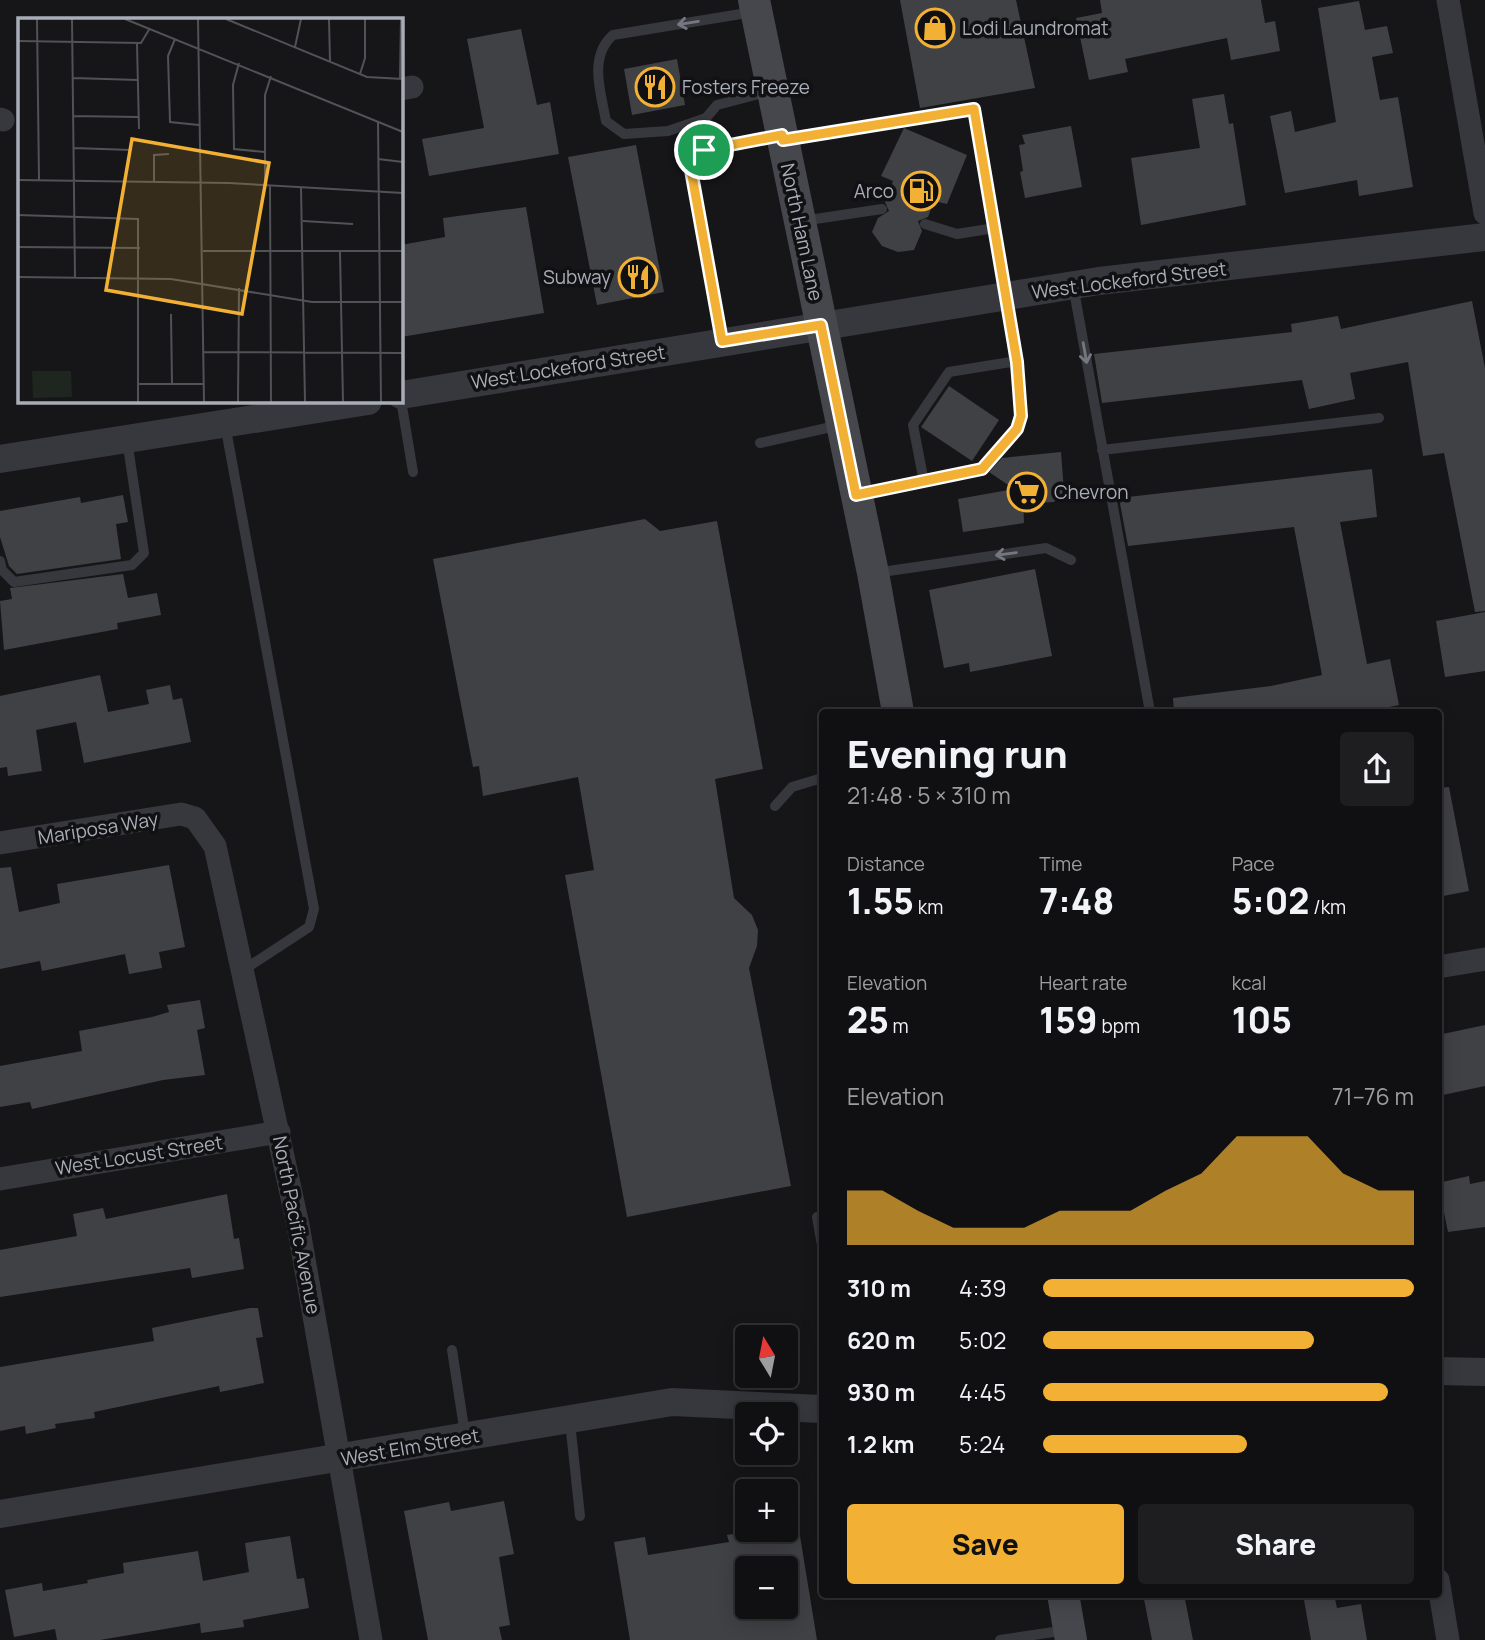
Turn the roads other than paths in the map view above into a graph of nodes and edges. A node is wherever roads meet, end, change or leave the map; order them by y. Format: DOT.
graph roads {
  1 [pos="1448,0"];
  2 [pos="755,6"];
  3 [pos="772,90"];
  4 [pos="782,137"];
  5 [pos="882,209"];
  6 [pos="1485,213"];
  7 [pos="800,221"];
  8 [pos="925,224"];
  9 [pos="995,228"];
  10 [pos="1485,237"];
  11 [pos="1073,285"];
  12 [pos="1006,295"];
  13 [pos="821,325"];
  14 [pos="722,341"];
  15 [pos="1017,362"];
  16 [pos="402,398"];
  17 [pos="355,402"];
  18 [pos="402,402"];
  19 [pos="304,406"];
  20 [pos="1379,418"];
  21 [pos="225,424"];
  22 [pos="842,424"];
  23 [pos="127,440"];
  24 [pos="760,443"];
  25 [pos="1102,450"];
  26 [pos="0,459"];
  27 [pos="414,472"];
  28 [pos="924,482"];
  29 [pos="856,495"];
  30 [pos="1071,560"];
  31 [pos="0,561"];
  32 [pos="873,573"];
  33 [pos="897,709"];
  34 [pos="1149,709"];
  35 [pos="819,779"];
  36 [pos="775,806"];
  37 [pos="195,818"];
  38 [pos="0,843"];
  39 [pos="1485,959"];
  40 [pos="1442,966"];
  41 [pos="242,971"];
  42 [pos="279,1132"];
  43 [pos="0,1179"];
  44 [pos="817,1217"];
  45 [pos="819,1228"];
  46 [pos="452,1350"];
  47 [pos="1442,1371"];
  48 [pos="1485,1372"];
  49 [pos="819,1409"];
  50 [pos="569,1419"];
  51 [pos="466,1437"];
  52 [pos="341,1459"];
  53 [pos="0,1514"];
  54 [pos="580,1517"];
  55 [pos="1064,1598"];
  56 [pos="1441,1598"];
  57 [pos="1070,1635"];
  58 [pos="371,1640"];
  59 [pos="1000,1640"];
  60 [pos="1448,1640"];
  1 -- 6 [label="street"];
  2 -- 3 [label="main road, North Ham Lane"];
  2 -- 3 [label="lane, one-way"];
  3 -- 4 [label="main road, North Ham Lane"];
  4 -- 7 [label="main road, North Ham Lane"];
  4 -- 9 [label="lane"];
  4 -- 14 [label="lane"];
  5 -- 7 [label="lane"];
  7 -- 13 [label="main road, North Ham Lane"];
  8 -- 9 [label="lane"];
  9 -- 12 [label="lane"];
  10 -- 11 [label="street, West Lockeford Street"];
  11 -- 12 [label="street, West Lockeford Street"];
  11 -- 25 [label="lane, one-way"];
  12 -- 13 [label="street, West Lockeford Street"];
  12 -- 15 [label="lane"];
  13 -- 14 [label="street, West Lockeford Street"];
  13 -- 22 [label="main road, North Ham Lane"];
  14 -- 16 [label="street, West Lockeford Street"];
  15 -- 28 [label="lane"];
  15 -- 28 [label="lane"];
  17 -- 19 [label="street"];
  18 -- 27 [label="lane"];
  19 -- 21 [label="street"];
  20 -- 25 [label="lane"];
  21 -- 23 [label="street"];
  21 -- 41 [label="lane"];
  22 -- 24 [label="lane"];
  22 -- 29 [label="main road, North Ham Lane"];
  23 -- 26 [label="street"];
  23 -- 31 [label="lane"];
  25 -- 34 [label="lane"];
  28 -- 29 [label="lane"];
  29 -- 32 [label="main road, North Ham Lane"];
  30 -- 32 [label="lane, one-way"];
  32 -- 33 [label="main road, North Ham Lane"];
  35 -- 36 [label="lane"];
  37 -- 38 [label="street, Mariposa Way"];
  37 -- 41 [label="street, North Pacific Avenue"];
  39 -- 40 [label="street"];
  41 -- 42 [label="street, North Pacific Avenue"];
  42 -- 43 [label="street, West Locust Street"];
  42 -- 52 [label="street, North Pacific Avenue"];
  44 -- 45 [label="lane"];
  46 -- 51 [label="lane"];
  47 -- 48 [label="street"];
  49 -- 50 [label="street, West Elm Street"];
  50 -- 51 [label="street, West Elm Street"];
  50 -- 54 [label="lane"];
  51 -- 52 [label="street, West Elm Street"];
  52 -- 53 [label="street, West Elm Street"];
  52 -- 58 [label="street, North Pacific Avenue"];
  55 -- 57 [label="main road"];
  56 -- 60 [label="street"];
  57 -- 59 [label="lane"];
}
